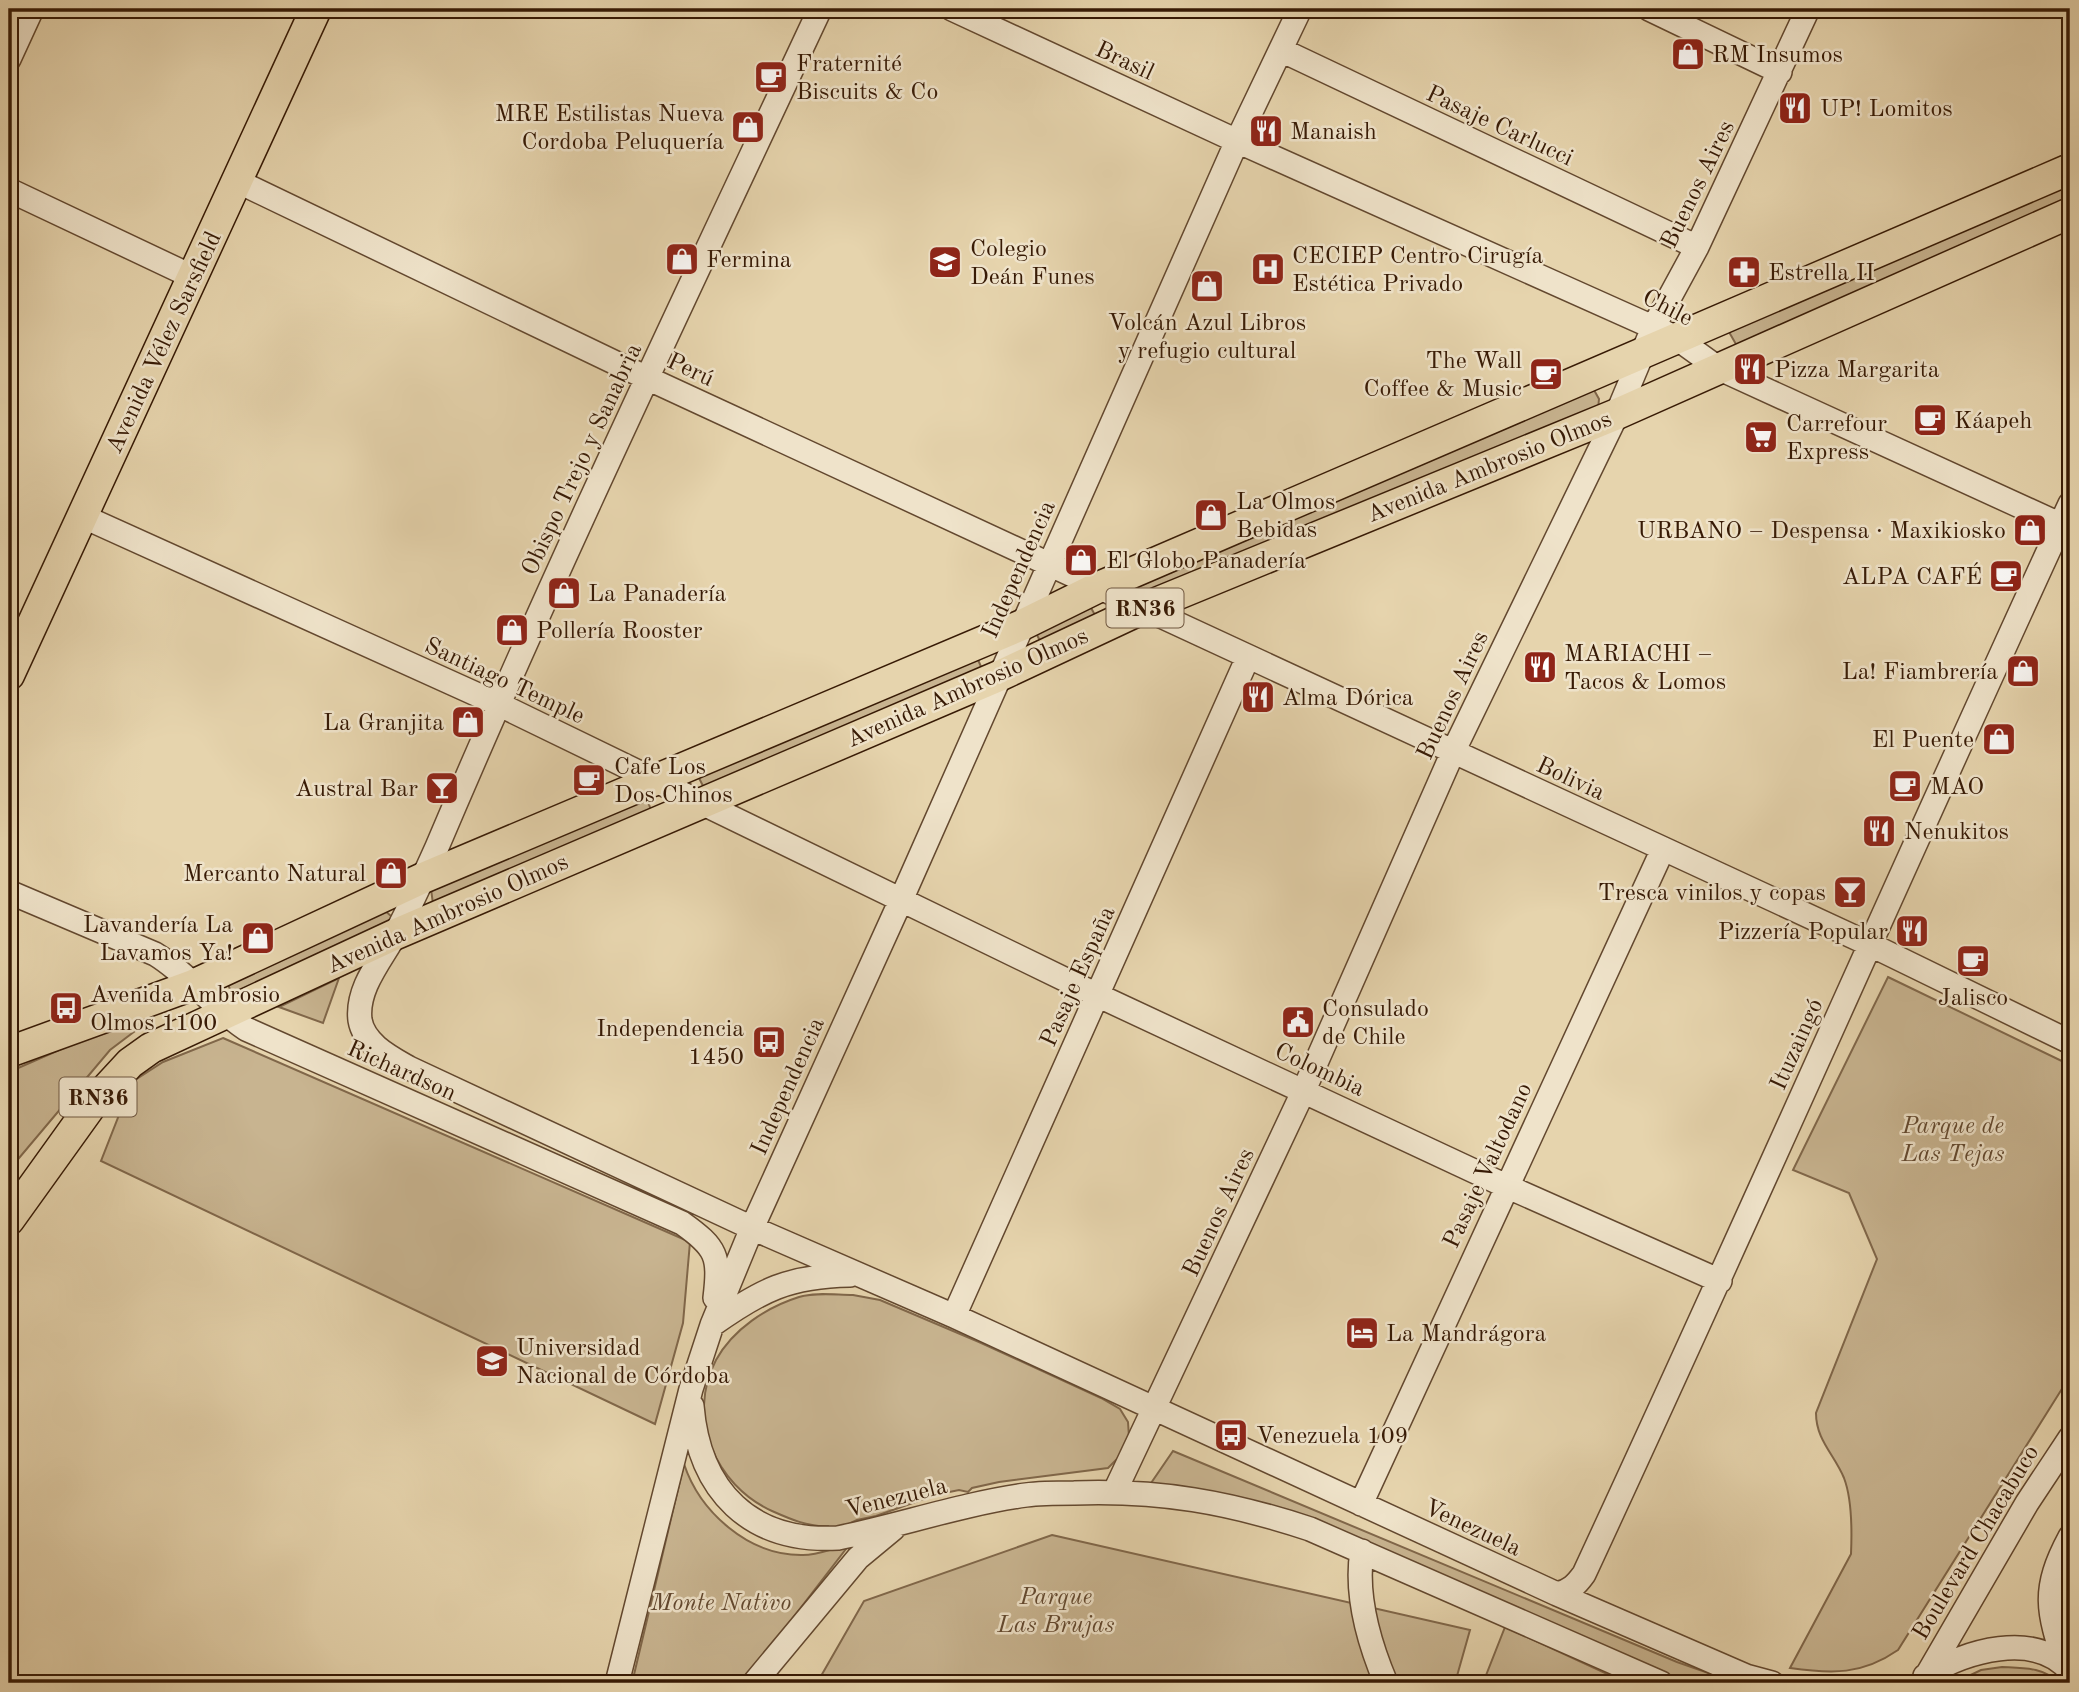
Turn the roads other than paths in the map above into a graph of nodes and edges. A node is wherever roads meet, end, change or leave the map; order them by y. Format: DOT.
graph roads {
  1 [pos="32,9"];
  2 [pos="316,9"];
  3 [pos="820,9"];
  4 [pos="952,9"];
  5 [pos="1300,9"];
  6 [pos="1649,9"];
  7 [pos="1808,9"];
  8 [pos="1281,50"];
  9 [pos="9,60"];
  10 [pos="1780,72"];
  11 [pos="1237,141"];
  12 [pos="2070,169"];
  13 [pos="237,181"];
  14 [pos="9,190"];
  15 [pos="2070,213"];
  16 [pos="1696,247"];
  17 [pos="193,277"];
  18 [pos="1657,339"];
  19 [pos="1718,368"];
  20 [pos="647,378"];
  21 [pos="1617,414"];
  22 [pos="82,516"];
  23 [pos="2067,519"];
  24 [pos="1049,564"];
  25 [pos="1099,587"];
  26 [pos="1144,608"];
  27 [pos="1022,625"];
  28 [pos="1248,657"];
  29 [pos="9,675"];
  30 [pos="999,676"];
  31 [pos="498,704"];
  32 [pos="1453,752"];
  33 [pos="656,781"];
  34 [pos="702,801"];
  35 [pos="1663,849"];
  36 [pos="423,878"];
  37 [pos="9,892"];
  38 [pos="901,900"];
  39 [pos="396,934"];
  40 [pos="1868,944"];
  41 [pos="193,985"];
  42 [pos="1097,995"];
  43 [pos="224,1014"];
  44 [pos="2070,1042"];
  45 [pos="9,1052"];
  46 [pos="1304,1090"];
  47 [pos="1506,1186"];
  48 [pos="9,1220"];
  49 [pos="752,1228"];
  50 [pos="857,1275"];
  51 [pos="1720,1281"];
  52 [pos="954,1316"];
  53 [pos="712,1325"];
  54 [pos="691,1389"];
  55 [pos="1155,1410"];
  56 [pos="2070,1437"];
  57 [pos="1115,1491"];
  58 [pos="1362,1504"];
  59 [pos="901,1523"];
  60 [pos="2070,1537"];
  61 [pos="1362,1551"];
  62 [pos="1557,1594"];
  63 [pos="2068,1669"];
  64 [pos="1922,1679"];
  65 [pos="617,1683"];
  66 [pos="754,1683"];
  67 [pos="1386,1683"];
  68 [pos="1661,1683"];
  69 [pos="1773,1683"];
  1 -- 9 [label="street"];
  2 -- 13 [label="main road, Avenida Vélez Sarsfield"];
  3 -- 20 [label="street, Obispo Trejo y Sanabria"];
  4 -- 11 [label="street, Brasil"];
  5 -- 8 [label="street, Independencia"];
  6 -- 10 [label="street"];
  7 -- 10 [label="street, Buenos Aires"];
  8 -- 11 [label="street, Independencia"];
  8 -- 16 [label="street, Pasaje Carlucci"];
  10 -- 16 [label="street, Buenos Aires"];
  11 -- 18 [label="street, Chile"];
  11 -- 24 [label="street, Independencia"];
  12 -- 18 [label="main road, Avenida Ambrosio Olmos / RN36"];
  13 -- 17 [label="main road, Avenida Vélez Sarsfield"];
  13 -- 20 [label="street, Perú"];
  14 -- 17 [label="street"];
  15 -- 19 [label="main road, Avenida Ambrosio Olmos / RN36"];
  16 -- 18 [label="street, Buenos Aires"];
  17 -- 22 [label="main road, Avenida Vélez Sarsfield"];
  18 -- 19 [label="street, Chile"];
  18 -- 21 [label="street, Buenos Aires"];
  18 -- 25 [label="main road, Avenida Ambrosio Olmos / RN36"];
  19 -- 21 [label="main road, Avenida Ambrosio Olmos / RN36"];
  19 -- 23 [label="street, Chile"];
  20 -- 24 [label="street, Perú"];
  20 -- 31 [label="street, Obispo Trejo y Sanabria"];
  21 -- 26 [label="main road, Avenida Ambrosio Olmos / RN36"];
  21 -- 32 [label="street, Buenos Aires"];
  22 -- 29 [label="main road, Avenida Vélez Sarsfield"];
  22 -- 31 [label="street, Santiago Temple"];
  23 -- 40 [label="street, Ituzaingó"];
  24 -- 25 [label="street, Bolivia"];
  24 -- 27 [label="street, Independencia"];
  25 -- 26 [label="street, Bolivia"];
  25 -- 27 [label="main road, Avenida Ambrosio Olmos / RN36"];
  26 -- 28 [label="street, Bolivia"];
  26 -- 30 [label="main road, Avenida Ambrosio Olmos / RN36"];
  27 -- 30 [label="street, Independencia"];
  27 -- 33 [label="main road, Avenida Ambrosio Olmos / RN36"];
  28 -- 32 [label="street, Bolivia"];
  28 -- 42 [label="street, Pasaje España"];
  30 -- 34 [label="main road, Avenida Ambrosio Olmos / RN36"];
  30 -- 38 [label="street, Independencia"];
  31 -- 33 [label="street, Santiago Temple"];
  31 -- 36 [label="street, Obispo Trejo y Sanabria"];
  32 -- 35 [label="street, Bolivia"];
  32 -- 46 [label="street, Buenos Aires"];
  33 -- 34 [label="street, Santiago Temple"];
  33 -- 36 [label="main road, Avenida Ambrosio Olmos / RN36"];
  34 -- 38 [label="street, Santiago Temple"];
  34 -- 39 [label="main road, Avenida Ambrosio Olmos / RN36"];
  35 -- 40 [label="street, Bolivia"];
  35 -- 47 [label="street, Pasaje Valtodano"];
  36 -- 39 [label="street, Obispo Trejo y Sanabria"];
  36 -- 41 [label="main road, Avenida Ambrosio Olmos / RN36"];
  37 -- 41 [label="street, Richardson"];
  38 -- 42 [label="street, Colombia"];
  38 -- 49 [label="street, Independencia"];
  39 -- 43 [label="main road, Avenida Ambrosio Olmos / RN36"];
  39 -- 49 [label="street, Richardson"];
  40 -- 44 [label="street, Bolivia"];
  40 -- 51 [label="street, Ituzaingó"];
  41 -- 43 [label="street, Richardson"];
  41 -- 45 [label="main road, Avenida Ambrosio Olmos / RN36"];
  42 -- 46 [label="street, Colombia"];
  42 -- 52 [label="street, Pasaje España"];
  43 -- 48 [label="main road, Avenida Ambrosio Olmos / RN36"];
  43 -- 53 [label="street, Richardson"];
  46 -- 47 [label="street, Colombia"];
  46 -- 55 [label="street, Buenos Aires"];
  47 -- 51 [label="street, Colombia"];
  47 -- 58 [label="street, Pasaje Valtodano"];
  49 -- 50 [label="street, Venezuela"];
  49 -- 53 [label="street, Independencia"];
  50 -- 52 [label="street, Venezuela"];
  50 -- 53 [label="street, Venezuela"];
  51 -- 62 [label="street, Ituzaingó"];
  52 -- 55 [label="street, Venezuela"];
  53 -- 54 [label="street"];
  54 -- 59 [label="street, Venezuela"];
  54 -- 65 [label="street"];
  55 -- 57 [label="street"];
  55 -- 58 [label="street, Venezuela"];
  56 -- 64 [label="street, Boulevard Chacabuco"];
  57 -- 59 [label="street, Venezuela"];
  57 -- 61 [label="street, Venezuela"];
  58 -- 62 [label="street, Venezuela"];
  59 -- 66 [label="street"];
  60 -- 63 [label="street"];
  61 -- 67 [label="street"];
  61 -- 68 [label="street"];
  62 -- 69 [label="street, Venezuela"];
  63 -- 64 [label="street"];
}
